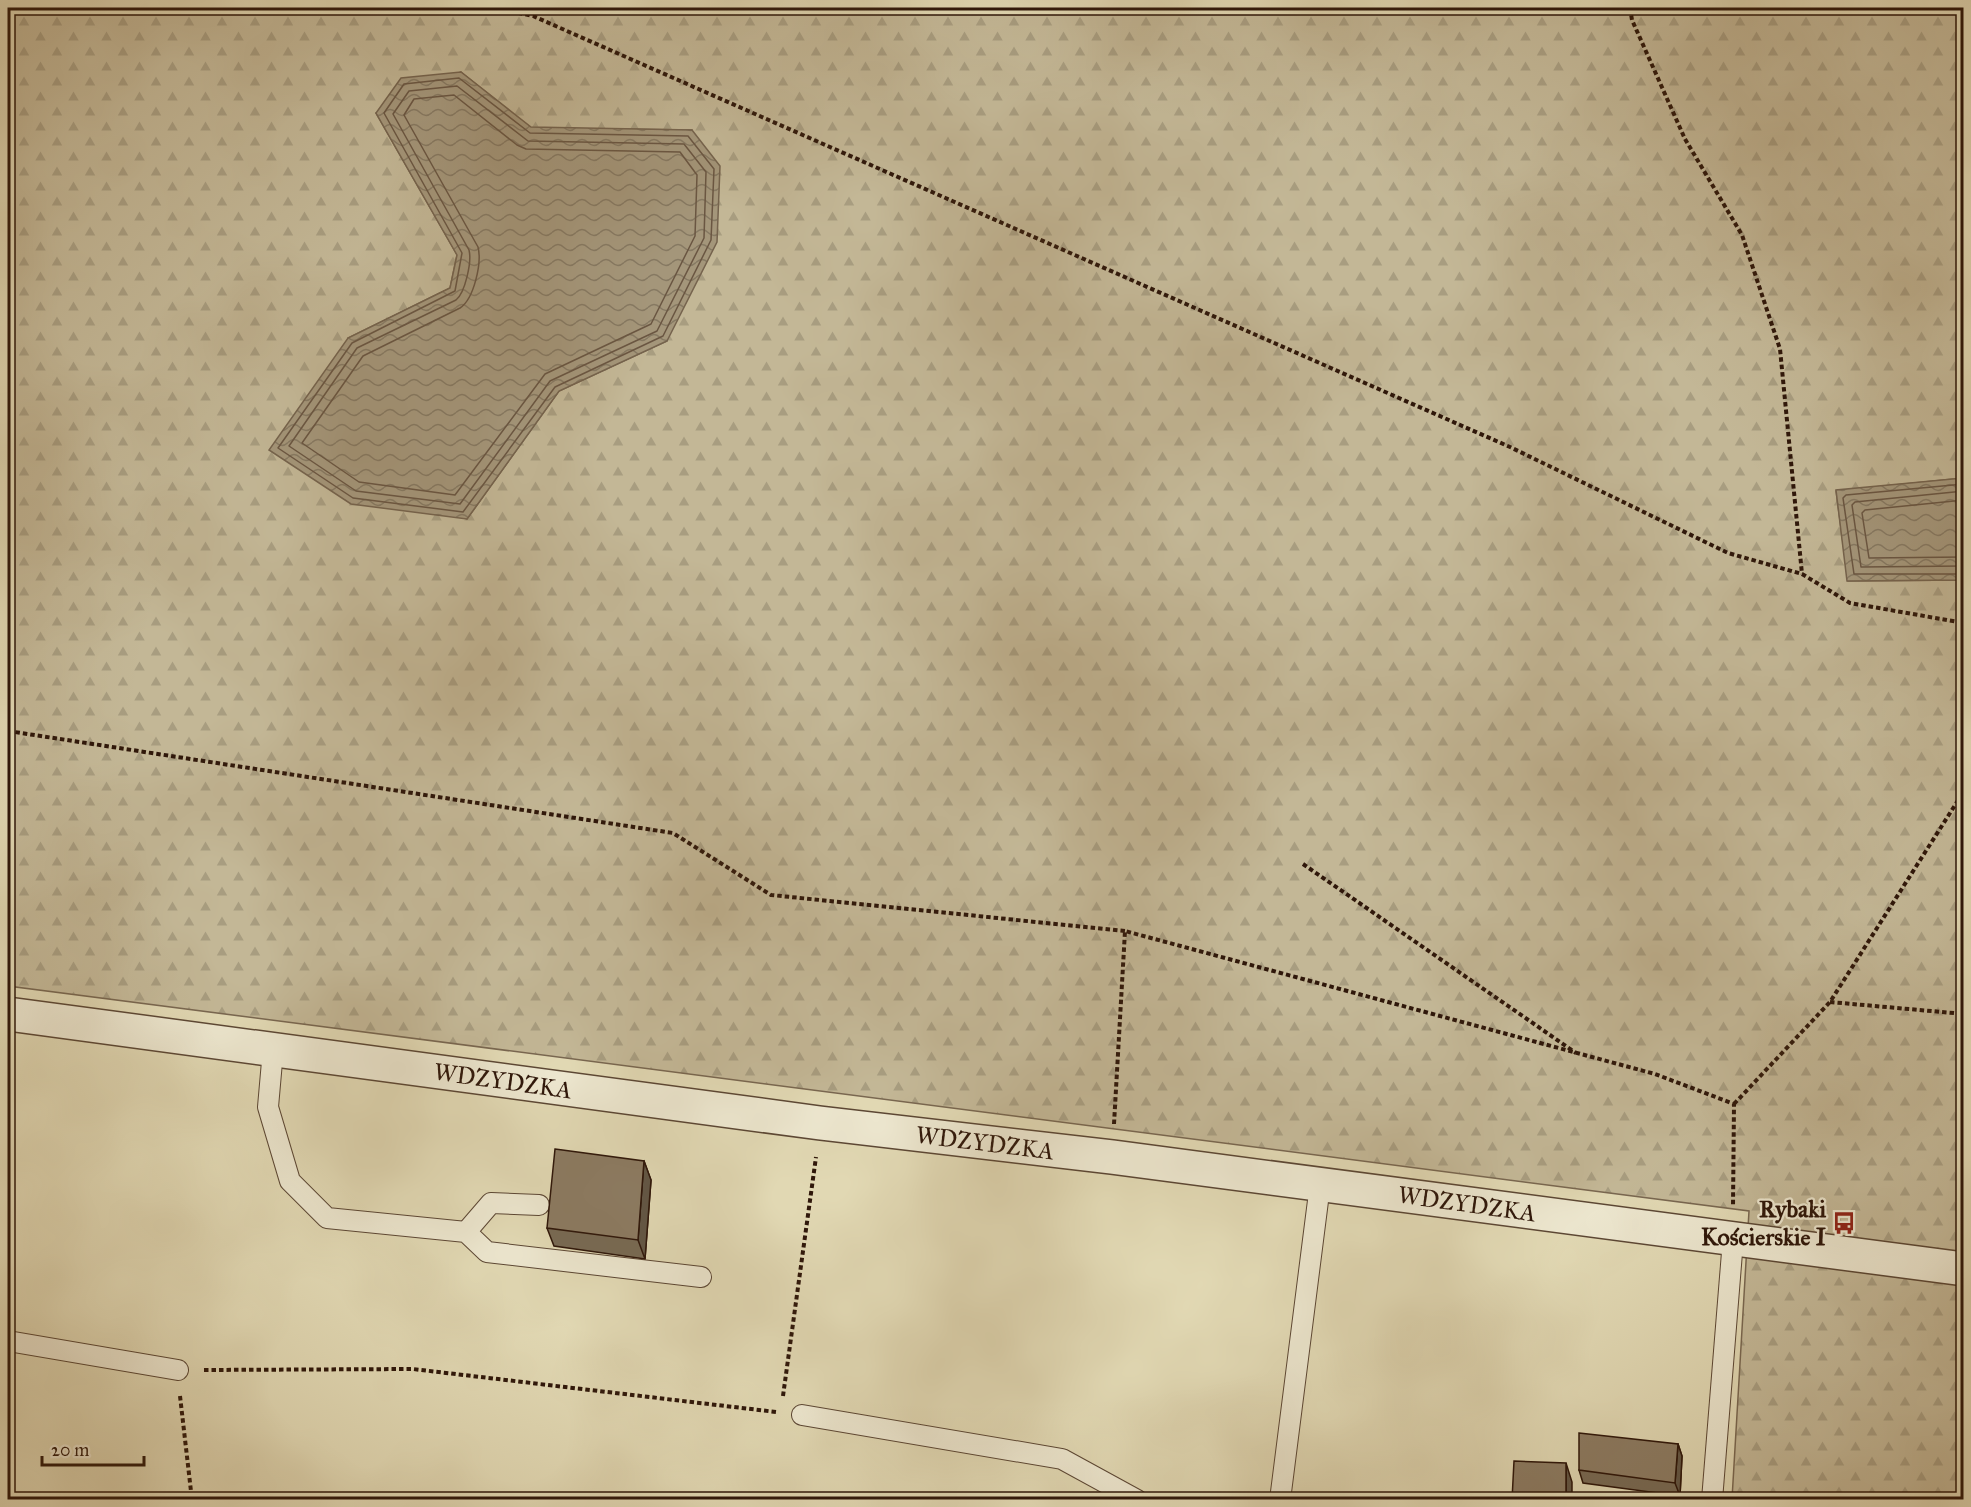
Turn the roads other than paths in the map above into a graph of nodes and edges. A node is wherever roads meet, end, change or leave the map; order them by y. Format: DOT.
graph roads {
  1 [pos="8,1014"];
  2 [pos="273,1050"];
  3 [pos="1320,1185"];
  4 [pos="539,1205"];
  5 [pos="466,1232"];
  6 [pos="1733,1240"];
  7 [pos="1964,1269"];
  8 [pos="701,1276"];
  9 [pos="8,1341"];
  10 [pos="178,1370"];
  11 [pos="802,1415"];
  12 [pos="1137,1500"];
  13 [pos="1280,1500"];
  14 [pos="1712,1500"];
  1 -- 2 [label="street, WDZYDZKA"];
  2 -- 3 [label="street, WDZYDZKA"];
  2 -- 5 [label="lane"];
  3 -- 6 [label="street, WDZYDZKA"];
  3 -- 13 [label="lane"];
  4 -- 5 [label="lane"];
  5 -- 8 [label="lane"];
  6 -- 7 [label="street, WDZYDZKA"];
  6 -- 14 [label="lane"];
  9 -- 10 [label="lane"];
  11 -- 12 [label="lane"];
}
